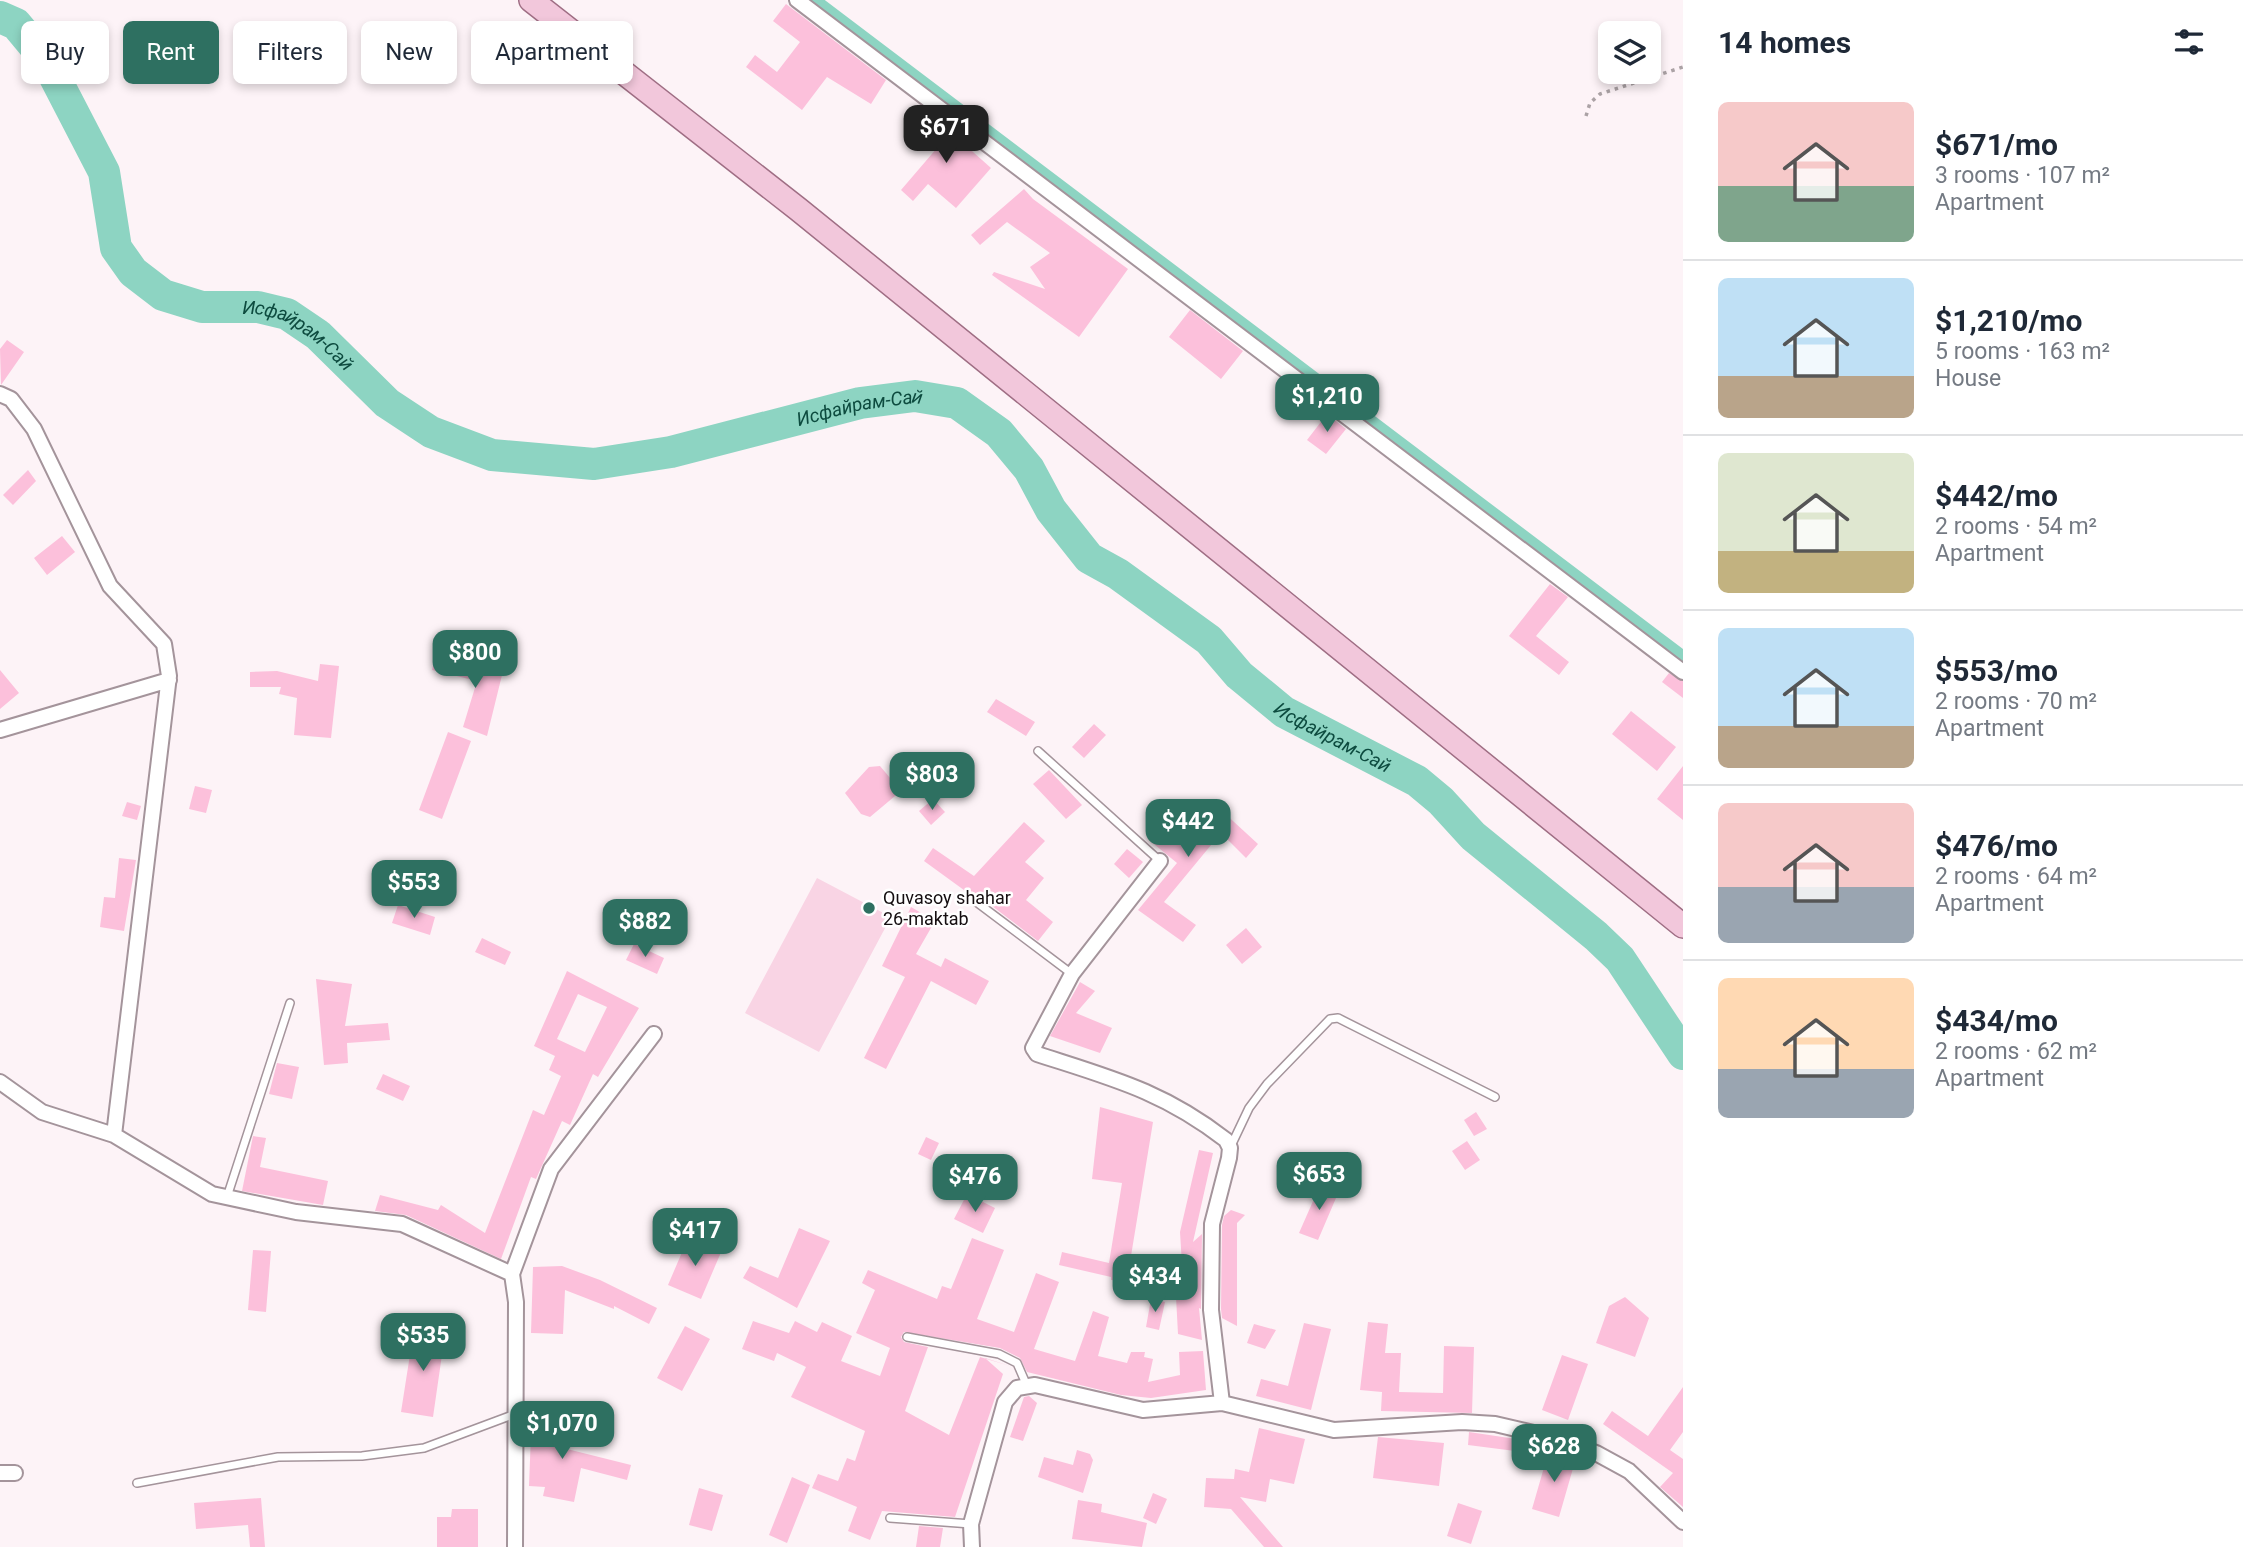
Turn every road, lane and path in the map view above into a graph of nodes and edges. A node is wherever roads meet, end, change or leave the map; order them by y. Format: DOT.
graph roads {
  1 [pos="531,0"];
  2 [pos="797,0"];
  3 [pos="1683,67"];
  4 [pos="1586,116"];
  5 [pos="0,394"];
  6 [pos="1683,672"];
  7 [pos="169,680"];
  8 [pos="0,730"];
  9 [pos="1038,751"];
  10 [pos="1160,861"];
  11 [pos="971,898"];
  12 [pos="1683,926"];
  13 [pos="1072,974"];
  14 [pos="290,1003"];
  15 [pos="654,1034"];
  16 [pos="0,1082"];
  17 [pos="1495,1097"];
  18 [pos="114,1135"];
  19 [pos="1230,1148"];
  20 [pos="227,1197"];
  21 [pos="512,1274"];
  22 [pos="907,1337"];
  23 [pos="1027,1387"];
  24 [pos="1222,1403"];
  25 [pos="516,1414"];
  26 [pos="0,1473"];
  27 [pos="15,1473"];
  28 [pos="137,1483"];
  29 [pos="890,1518"];
  30 [pos="1683,1522"];
  31 [pos="971,1524"];
  32 [pos="515,1547"];
  33 [pos="972,1547"];
  1 -- 12 [label="main road"];
  2 -- 6 [label="street"];
  3 -- 4 [label="path"];
  5 -- 7 [label="street"];
  7 -- 8 [label="street"];
  7 -- 18 [label="street"];
  9 -- 10 [label="lane"];
  10 -- 13 [label="street"];
  11 -- 13 [label="lane"];
  13 -- 19 [label="street"];
  14 -- 20 [label="lane"];
  15 -- 21 [label="street"];
  16 -- 18 [label="street"];
  17 -- 19 [label="lane"];
  18 -- 20 [label="street"];
  19 -- 24 [label="street"];
  20 -- 21 [label="street"];
  21 -- 25 [label="street"];
  22 -- 23 [label="lane"];
  23 -- 24 [label="street"];
  23 -- 31 [label="street"];
  24 -- 30 [label="street"];
  25 -- 28 [label="lane"];
  25 -- 32 [label="street"];
  26 -- 27 [label="street"];
  29 -- 31 [label="lane"];
  31 -- 33 [label="street"];
}
